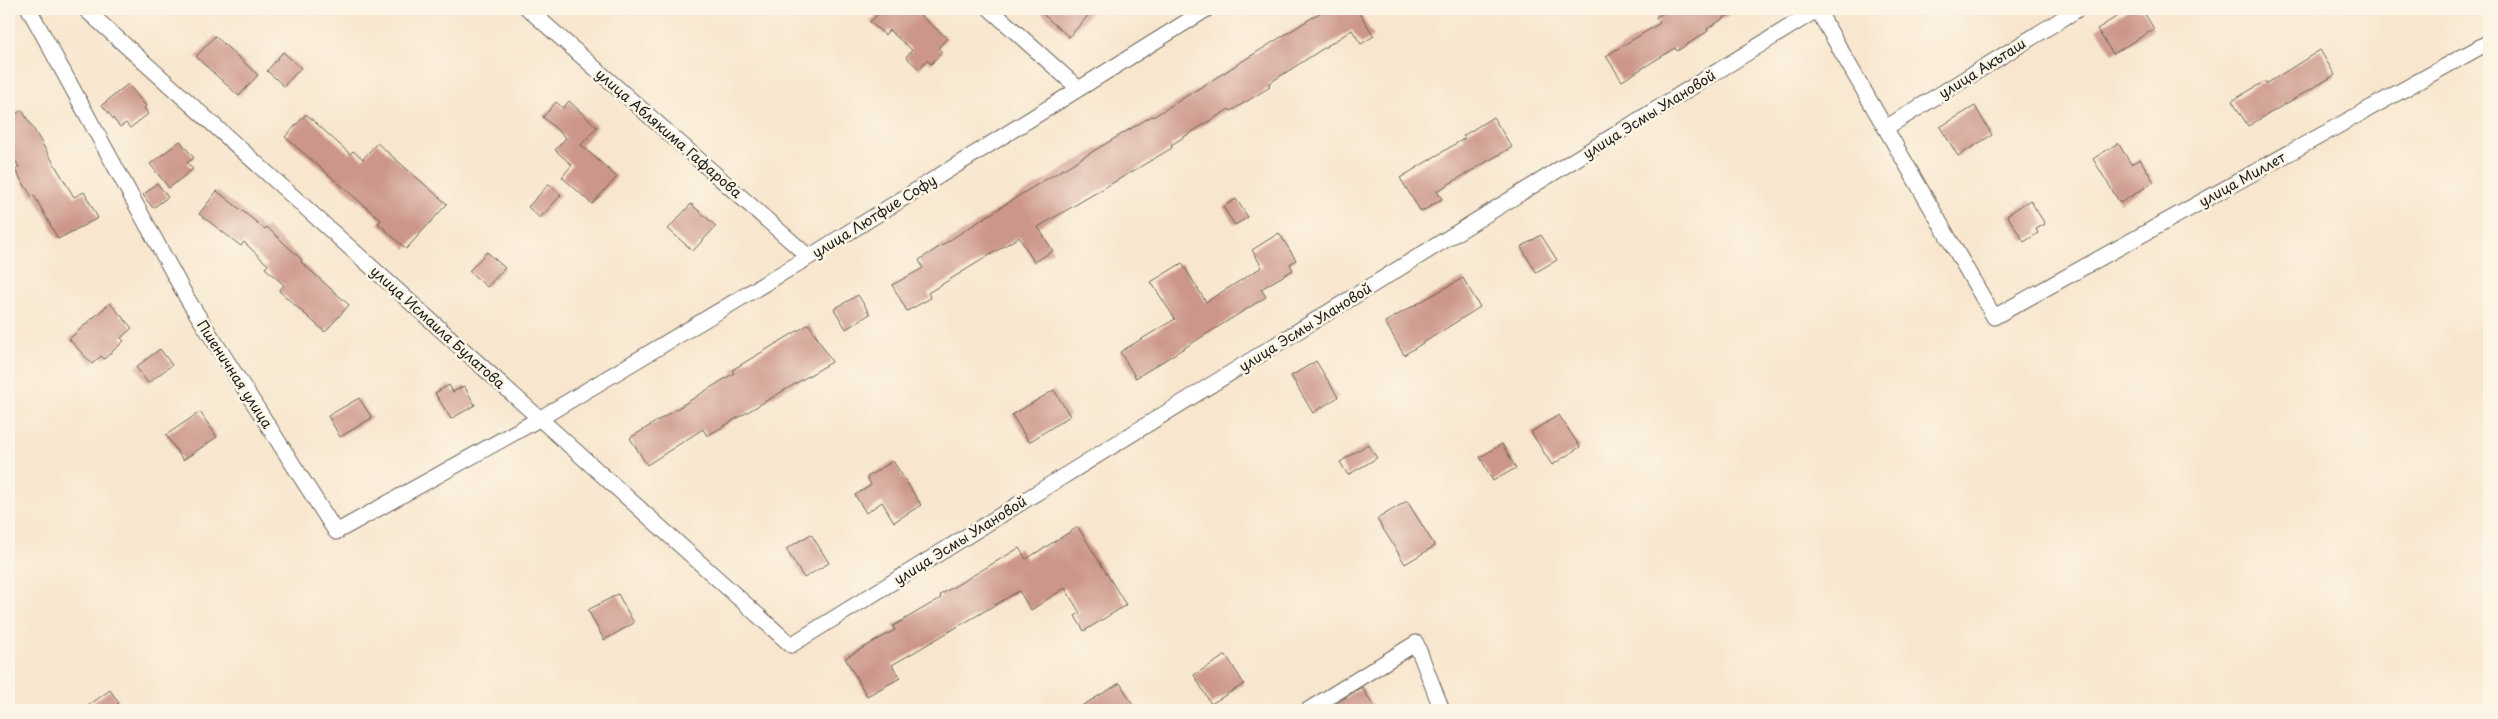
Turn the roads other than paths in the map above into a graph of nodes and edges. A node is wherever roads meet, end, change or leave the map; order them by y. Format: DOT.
graph roads {
  1 [pos="29,9"];
  2 [pos="85,9"];
  3 [pos="528,9"];
  4 [pos="990,9"];
  5 [pos="1207,9"];
  6 [pos="1818,9"];
  7 [pos="2078,9"];
  8 [pos="2489,42"];
  9 [pos="1078,88"];
  10 [pos="1887,127"];
  11 [pos="809,257"];
  12 [pos="539,419"];
  13 [pos="791,645"];
  14 [pos="1308,710"];
  15 [pos="1442,710"];
  1 -- 12 [label="street, Пшеничная улица"];
  2 -- 12 [label="street, улица Исмаила Булатова"];
  3 -- 11 [label="street, улица Аблякима Гафарова"];
  4 -- 9 [label="street"];
  5 -- 9 [label="street, улица Лютфие Софу"];
  6 -- 10 [label="street"];
  6 -- 13 [label="street, улица Эсмы Улановой"];
  7 -- 10 [label="street, улица Акъташ"];
  8 -- 10 [label="street, улица Миллет"];
  9 -- 11 [label="street, улица Лютфие Софу"];
  11 -- 12 [label="street, улица Лютфие Софу"];
  12 -- 13 [label="street, улица Исмаила Булатова"];
  14 -- 15 [label="street"];
}
